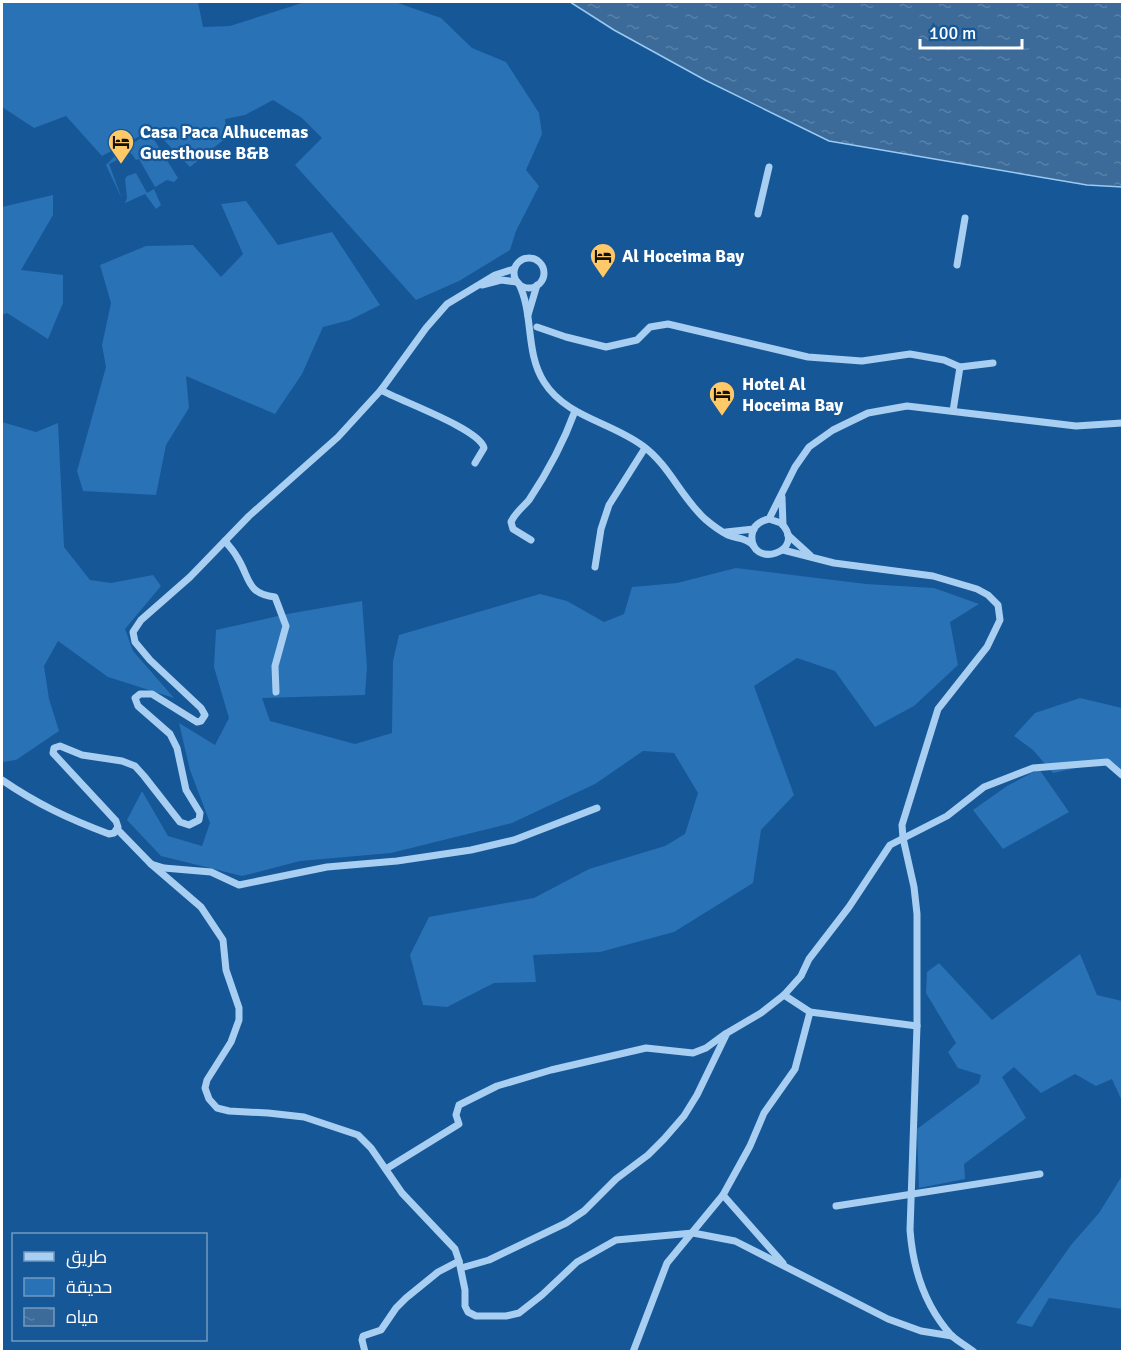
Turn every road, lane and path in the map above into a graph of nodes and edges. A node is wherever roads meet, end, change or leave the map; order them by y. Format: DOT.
graph roads {
  1 [pos="769,167"];
  2 [pos="758,214"];
  3 [pos="965,218"];
  4 [pos="957,265"];
  5 [pos="514,269"];
  6 [pos="518,283"];
  7 [pos="537,285"];
  8 [pos="474,287"];
  9 [pos="528,317"];
  10 [pos="537,327"];
  11 [pos="993,363"];
  12 [pos="960,367"];
  13 [pos="381,390"];
  14 [pos="575,411"];
  15 [pos="953,411"];
  16 [pos="1122,423"];
  17 [pos="645,448"];
  18 [pos="475,463"];
  19 [pos="783,494"];
  20 [pos="769,519"];
  21 [pos="783,525"];
  22 [pos="754,529"];
  23 [pos="724,532"];
  24 [pos="788,535"];
  25 [pos="531,540"];
  26 [pos="225,541"];
  27 [pos="755,546"];
  28 [pos="783,550"];
  29 [pos="815,558"];
  30 [pos="595,567"];
  31 [pos="276,692"];
  32 [pos="1122,775"];
  33 [pos="2,780"];
  34 [pos="597,808"];
  35 [pos="117,829"];
  36 [pos="903,838"];
  37 [pos="151,864"];
  38 [pos="784,995"];
  39 [pos="810,1012"];
  40 [pos="917,1026"];
  41 [pos="727,1033"];
  42 [pos="386,1169"];
  43 [pos="1040,1174"];
  44 [pos="723,1195"];
  45 [pos="912,1195"];
  46 [pos="836,1206"];
  47 [pos="693,1233"];
  48 [pos="460,1264"];
  49 [pos="787,1268"];
  50 [pos="952,1336"];
  51 [pos="365,1352"];
  52 [pos="633,1352"];
  53 [pos="974,1352"];
  1 -- 2 [label="street"];
  3 -- 4 [label="street"];
  5 -- 6 [label="street"];
  5 -- 7 [label="street"];
  5 -- 8 [label="street"];
  6 -- 7 [label="street"];
  6 -- 8 [label="street"];
  6 -- 9 [label="street"];
  7 -- 9 [label="street"];
  8 -- 13 [label="street"];
  9 -- 14 [label="street"];
  10 -- 12 [label="street"];
  11 -- 12 [label="street"];
  12 -- 15 [label="street"];
  13 -- 18 [label="street"];
  13 -- 26 [label="street"];
  14 -- 17 [label="street"];
  14 -- 25 [label="street"];
  15 -- 16 [label="street"];
  15 -- 19 [label="street"];
  17 -- 23 [label="street"];
  17 -- 30 [label="street"];
  19 -- 20 [label="street"];
  19 -- 21 [label="street"];
  20 -- 21 [label="street"];
  20 -- 22 [label="street"];
  21 -- 24 [label="street"];
  22 -- 23 [label="street"];
  22 -- 27 [label="street"];
  23 -- 27 [label="street"];
  24 -- 28 [label="street"];
  24 -- 29 [label="street"];
  26 -- 31 [label="street"];
  26 -- 35 [label="street"];
  27 -- 28 [label="street"];
  28 -- 29 [label="street"];
  29 -- 36 [label="street"];
  32 -- 36 [label="street"];
  33 -- 35 [label="street"];
  34 -- 37 [label="street"];
  35 -- 37 [label="street"];
  36 -- 38 [label="street"];
  36 -- 40 [label="street"];
  37 -- 42 [label="street"];
  38 -- 39 [label="street"];
  38 -- 41 [label="street"];
  39 -- 40 [label="street"];
  39 -- 44 [label="street"];
  40 -- 45 [label="street"];
  41 -- 42 [label="street"];
  41 -- 48 [label="street"];
  42 -- 48 [label="street"];
  43 -- 45 [label="street"];
  44 -- 47 [label="street"];
  44 -- 49 [label="street"];
  45 -- 46 [label="street"];
  45 -- 50 [label="street"];
  47 -- 48 [label="street"];
  47 -- 49 [label="street"];
  47 -- 52 [label="street"];
  48 -- 51 [label="street"];
  49 -- 50 [label="street"];
  50 -- 53 [label="street"];
}
